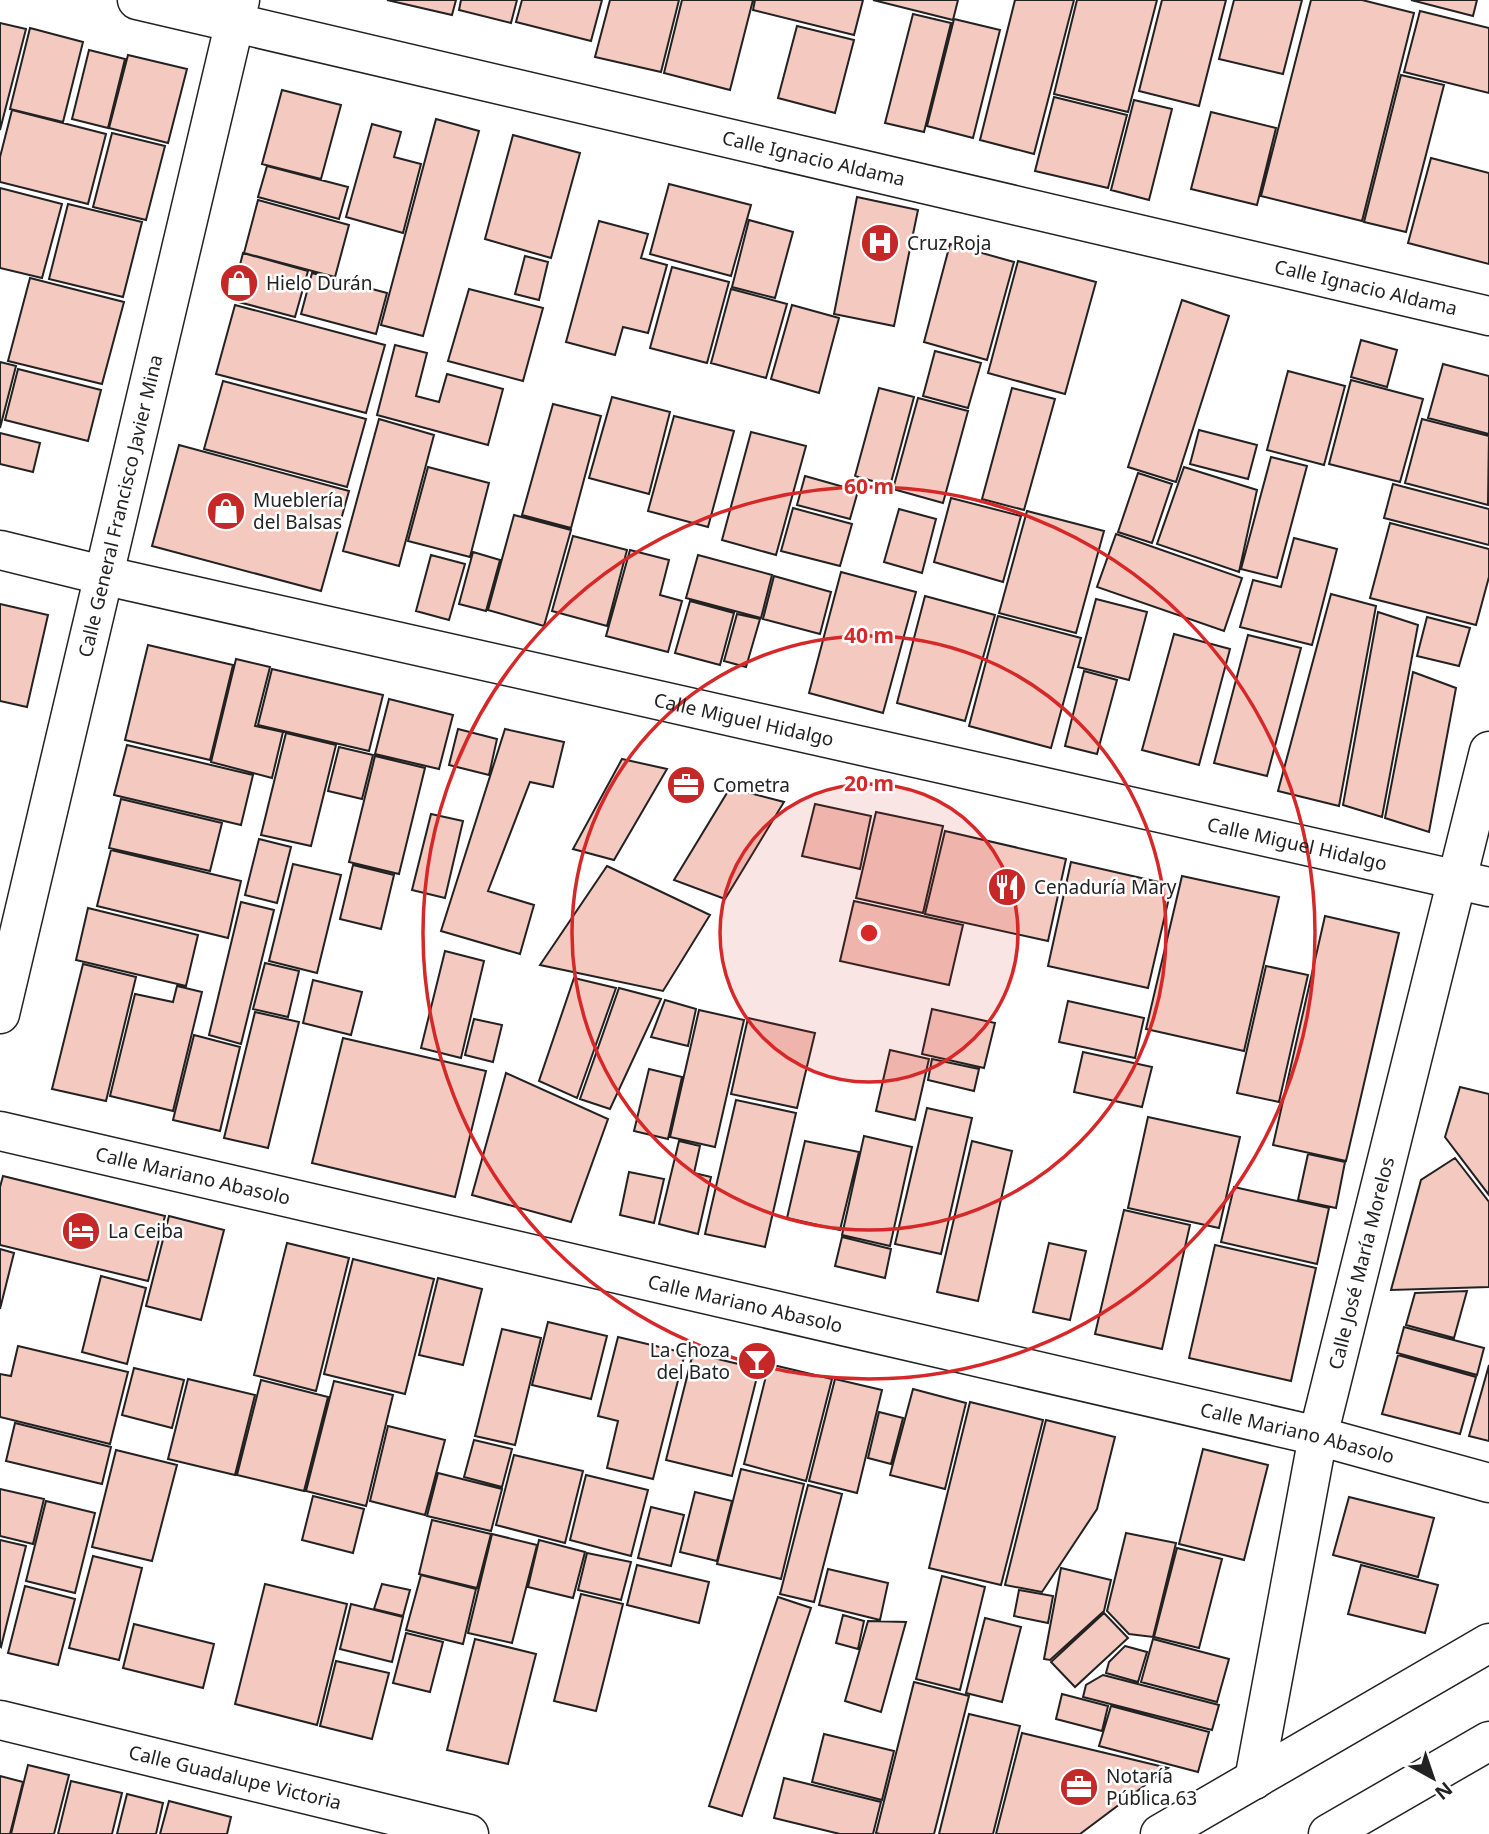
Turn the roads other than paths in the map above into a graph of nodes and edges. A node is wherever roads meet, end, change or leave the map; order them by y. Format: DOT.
graph roads {
  1 [pos="137,0"];
  2 [pos="237,11"];
  3 [pos="1489,316"];
  4 [pos="0,550"];
  5 [pos="102,575"];
  6 [pos="1489,751"];
  7 [pos="1472,883"];
  8 [pos="0,1014"];
  9 [pos="0,1131"];
  10 [pos="1318,1436"];
  11 [pos="1489,1483"];
  12 [pos="1489,1643"];
  13 [pos="0,1720"];
  14 [pos="1489,1741"];
  15 [pos="1254,1780"];
  16 [pos="470,1834"];
  17 [pos="1160,1834"];
  18 [pos="1328,1834"];
  1 -- 2 [label="street, Calle Ignacio Aldama"];
  2 -- 3 [label="street, Calle Ignacio Aldama"];
  2 -- 5 [label="street, Calle General Francisco Javier Mina"];
  4 -- 5 [label="street, Calle Miguel Hidalgo"];
  5 -- 7 [label="street, Calle Miguel Hidalgo"];
  5 -- 8 [label="street, Calle General Francisco Javier Mina"];
  6 -- 7 [label="street, Calle José María Morelos"];
  7 -- 10 [label="street, Calle José María Morelos"];
  9 -- 10 [label="street, Calle Mariano Abasolo"];
  10 -- 11 [label="street, Calle Mariano Abasolo"];
  10 -- 15 [label="street, Calle José María Morelos"];
  12 -- 15 [label="street"];
  13 -- 16 [label="street, Calle Guadalupe Victoria"];
  14 -- 18 [label="street"];
  15 -- 17 [label="street"];
}
